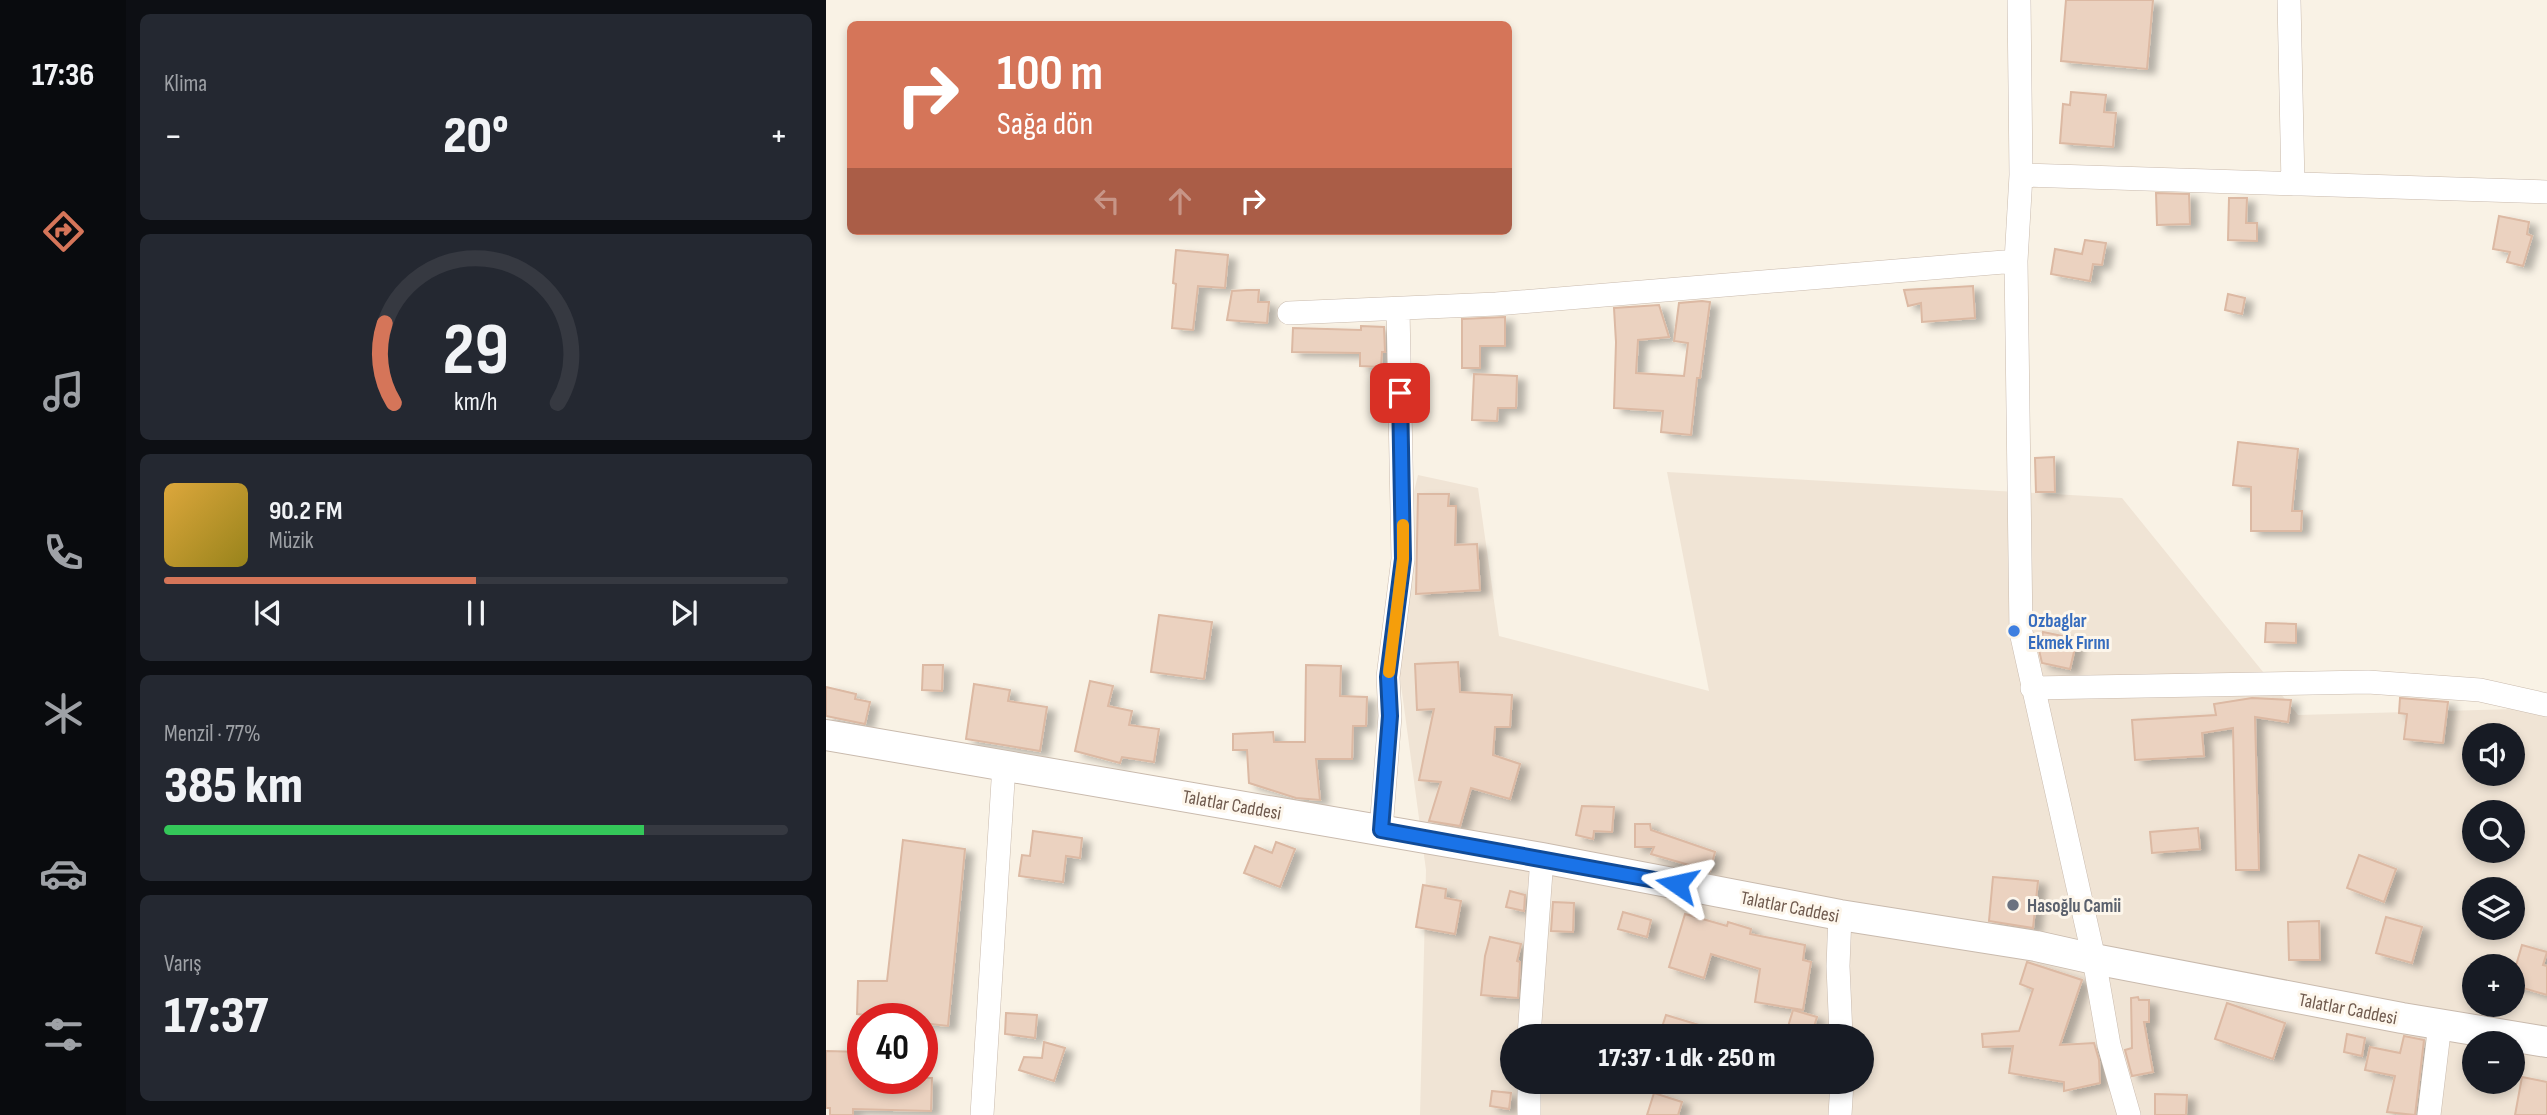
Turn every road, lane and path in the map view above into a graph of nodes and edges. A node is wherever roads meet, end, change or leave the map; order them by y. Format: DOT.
graph roads {
  1 [pos="2019,0"];
  2 [pos="2289,0"];
  3 [pos="2021,175"];
  4 [pos="2293,184"];
  5 [pos="2547,192"];
  6 [pos="2016,261"];
  7 [pos="1398,309"];
  8 [pos="1289,313"];
  9 [pos="2032,688"];
  10 [pos="2547,705"];
  11 [pos="826,735"];
  12 [pos="1004,765"];
  13 [pos="1381,830"];
  14 [pos="1542,858"];
  15 [pos="1840,915"];
  16 [pos="2094,959"];
  17 [pos="1530,1024"];
  18 [pos="1840,1024"];
  19 [pos="2440,1024"];
  20 [pos="2547,1042"];
  21 [pos="1529,1094"];
  22 [pos="1841,1094"];
  23 [pos="982,1115"];
  24 [pos="1529,1115"];
  25 [pos="1840,1115"];
  26 [pos="2129,1115"];
  27 [pos="2429,1115"];
  1 -- 3 [label="street"];
  2 -- 4 [label="street"];
  3 -- 4 [label="street"];
  3 -- 6 [label="street"];
  4 -- 5 [label="street"];
  6 -- 7 [label="street"];
  6 -- 9 [label="street"];
  7 -- 8 [label="street"];
  7 -- 13 [label="street"];
  9 -- 10 [label="street"];
  9 -- 16 [label="street"];
  11 -- 12 [label="street, Talatlar Caddesi"];
  12 -- 13 [label="street, Talatlar Caddesi"];
  12 -- 23 [label="street"];
  13 -- 14 [label="street, Talatlar Caddesi"];
  14 -- 15 [label="street, Talatlar Caddesi"];
  14 -- 17 [label="street"];
  15 -- 16 [label="street, Talatlar Caddesi"];
  15 -- 18 [label="street"];
  16 -- 19 [label="street, Talatlar Caddesi"];
  16 -- 26 [label="street"];
  19 -- 20 [label="street, Talatlar Caddesi"];
  19 -- 27 [label="street"];
  21 -- 24 [label="street"];
  22 -- 25 [label="street"];
}
